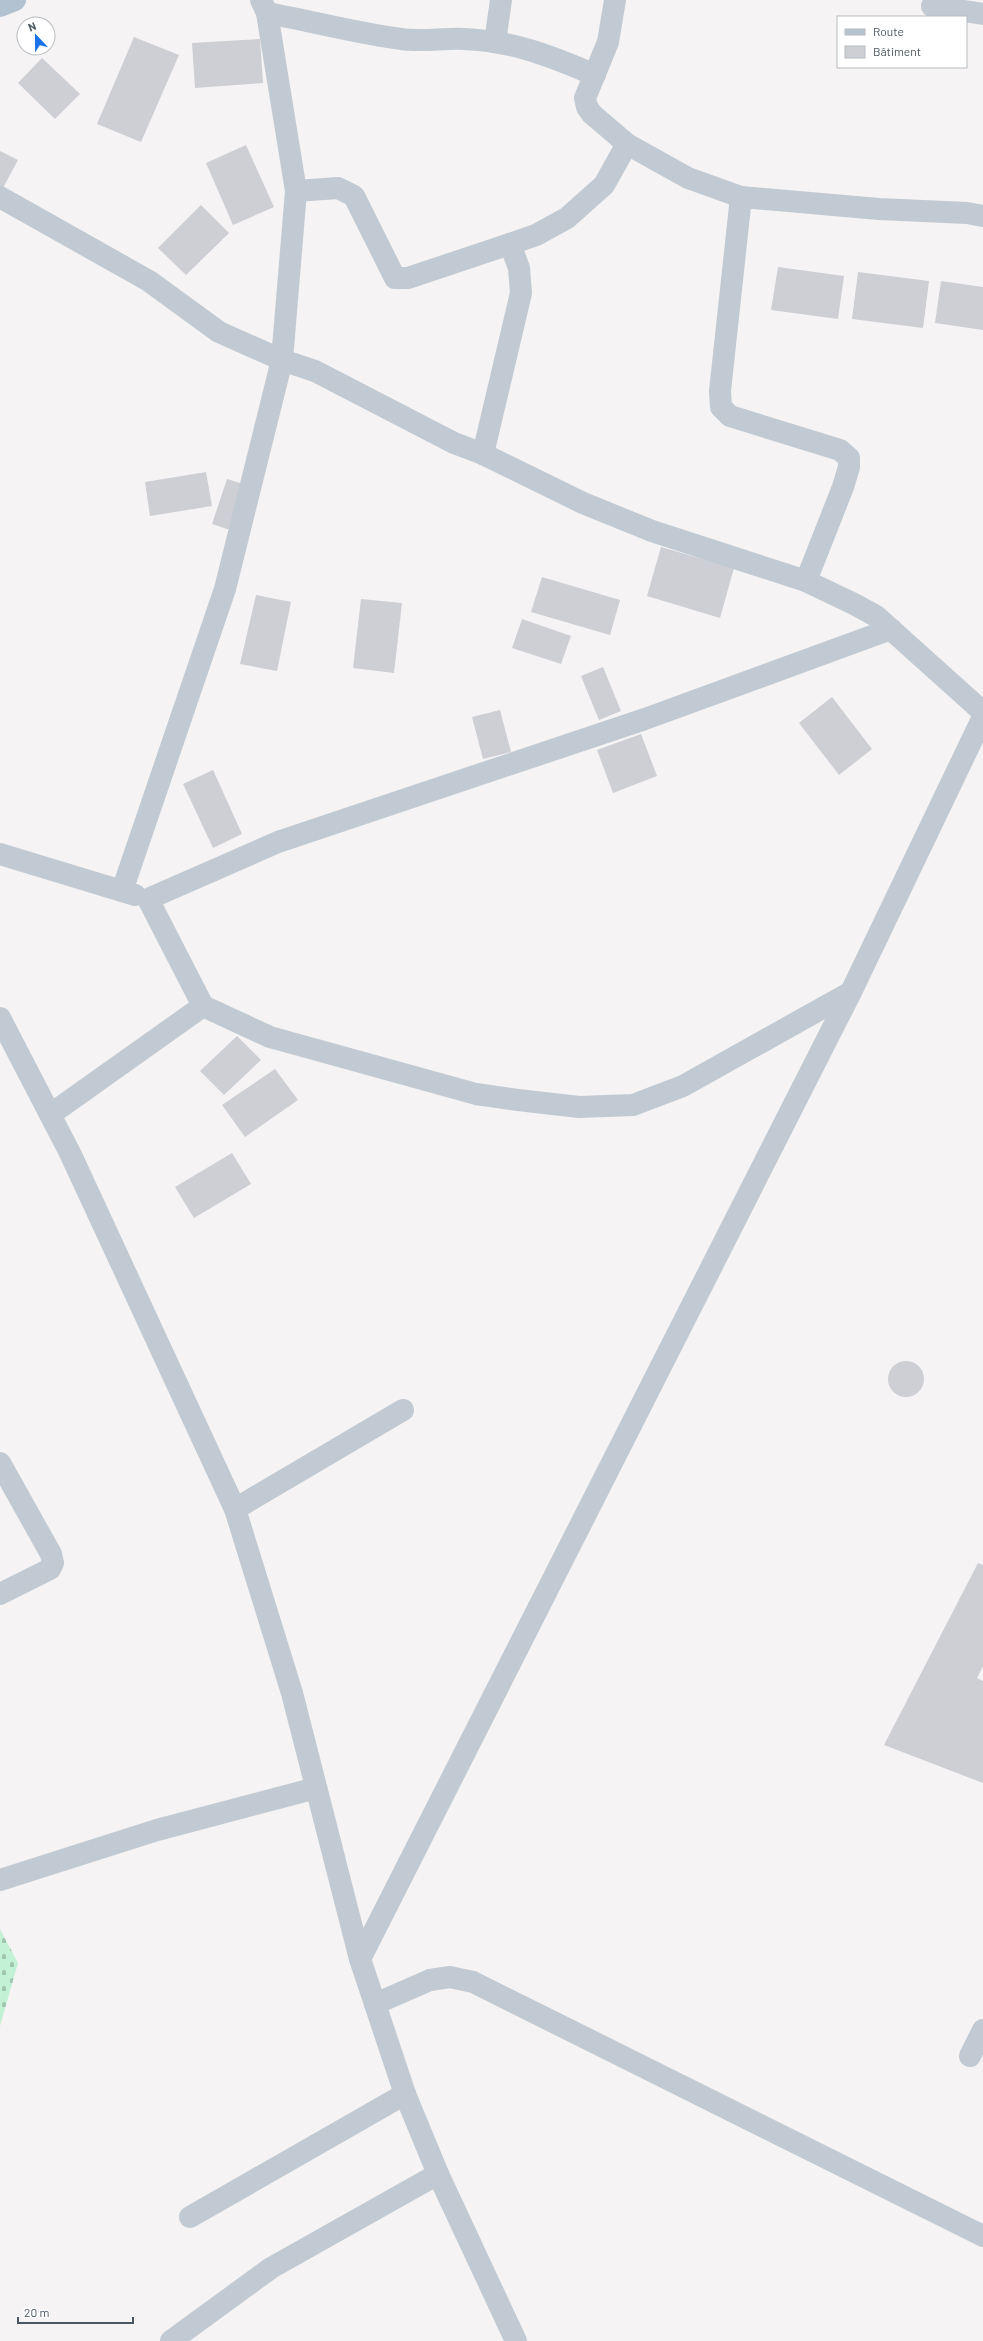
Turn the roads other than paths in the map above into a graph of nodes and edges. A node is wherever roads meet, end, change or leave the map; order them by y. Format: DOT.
graph roads {
  1 [pos="15,0"];
  2 [pos="501,0"];
  3 [pos="615,0"];
  4 [pos="0,6"];
  5 [pos="264,6"];
  6 [pos="932,6"];
  7 [pos="983,14"];
  8 [pos="495,42"];
  9 [pos="595,75"];
  10 [pos="627,144"];
  11 [pos="296,191"];
  12 [pos="0,197"];
  13 [pos="741,197"];
  14 [pos="983,216"];
  15 [pos="510,244"];
  16 [pos="282,360"];
  17 [pos="483,454"];
  18 [pos="806,581"];
  19 [pos="891,629"];
  20 [pos="983,712"];
  21 [pos="983,717"];
  22 [pos="0,854"];
  23 [pos="122,891"];
  24 [pos="148,899"];
  25 [pos="851,992"];
  26 [pos="203,1006"];
  27 [pos="0,1018"];
  28 [pos="50,1114"];
  29 [pos="403,1410"];
  30 [pos="0,1463"];
  31 [pos="235,1509"];
  32 [pos="0,1594"];
  33 [pos="316,1788"];
  34 [pos="0,1880"];
  35 [pos="360,1959"];
  36 [pos="375,2004"];
  37 [pos="983,2030"];
  38 [pos="970,2056"];
  39 [pos="405,2094"];
  40 [pos="438,2174"];
  41 [pos="190,2217"];
  42 [pos="983,2236"];
  43 [pos="171,2341"];
  44 [pos="516,2341"];
  1 -- 4 [label="main road"];
  2 -- 8 [label="street"];
  3 -- 9 [label="street"];
  5 -- 8 [label="street"];
  5 -- 11 [label="street"];
  6 -- 7 [label="street"];
  8 -- 9 [label="street"];
  9 -- 10 [label="street"];
  10 -- 13 [label="street"];
  10 -- 15 [label="street"];
  11 -- 15 [label="street"];
  11 -- 16 [label="street"];
  12 -- 16 [label="street"];
  13 -- 14 [label="street"];
  13 -- 18 [label="street"];
  15 -- 17 [label="street"];
  16 -- 17 [label="street"];
  16 -- 23 [label="street"];
  17 -- 18 [label="street"];
  18 -- 19 [label="street"];
  19 -- 20 [label="street"];
  19 -- 24 [label="street"];
  21 -- 25 [label="street"];
  22 -- 23 [label="street"];
  23 -- 24 [label="street"];
  24 -- 26 [label="street"];
  25 -- 26 [label="street"];
  25 -- 35 [label="street"];
  26 -- 28 [label="street"];
  27 -- 28 [label="street"];
  28 -- 31 [label="street"];
  29 -- 31 [label="street"];
  30 -- 32 [label="street"];
  31 -- 33 [label="street"];
  33 -- 34 [label="street"];
  33 -- 35 [label="street"];
  35 -- 36 [label="street"];
  36 -- 39 [label="street"];
  36 -- 42 [label="street"];
  37 -- 38 [label="street"];
  39 -- 40 [label="street"];
  39 -- 41 [label="street"];
  40 -- 43 [label="street"];
  40 -- 44 [label="street"];
}
